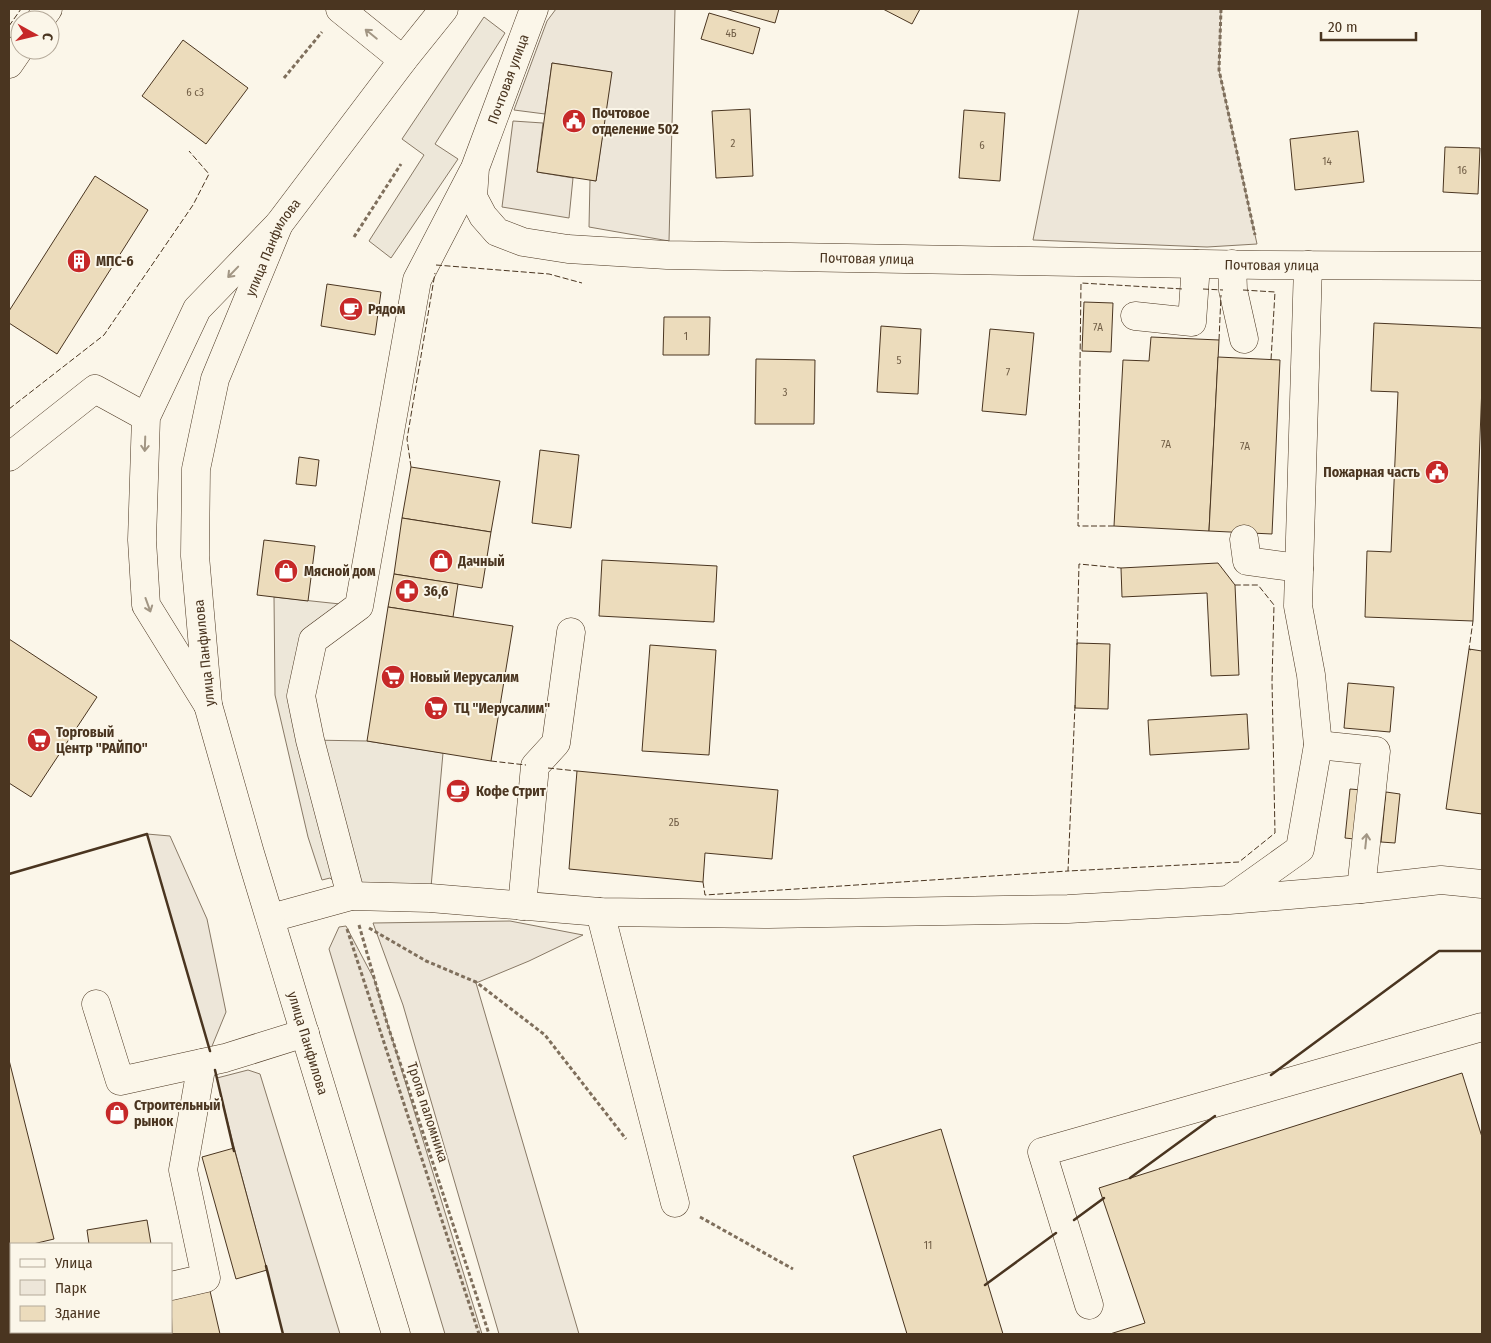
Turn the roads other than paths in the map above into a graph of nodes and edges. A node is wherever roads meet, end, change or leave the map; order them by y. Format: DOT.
graph roads {
  1 [pos="340,9"];
  2 [pos="444,9"];
  3 [pos="534,9"];
  4 [pos="403,60"];
  5 [pos="475,168"];
  6 [pos="278,224"];
  7 [pos="1196,264"];
  8 [pos="1232,264"];
  9 [pos="1308,265"];
  10 [pos="1482,266"];
  11 [pos="1135,316"];
  12 [pos="1244,339"];
  13 [pos="146,417"];
  14 [pos="9,457"];
  15 [pos="1244,539"];
  16 [pos="1299,568"];
  17 [pos="571,632"];
  18 [pos="208,705"];
  19 [pos="1318,745"];
  20 [pos="1482,884"];
  21 [pos="1361,889"];
  22 [pos="1229,900"];
  23 [pos="349,905"];
  24 [pos="522,906"];
  25 [pos="600,912"];
  26 [pos="271,918"];
  27 [pos="96,1004"];
  28 [pos="1482,1027"];
  29 [pos="305,1034"];
  30 [pos="202,1063"];
  31 [pos="676,1204"];
  32 [pos="172,1286"];
  33 [pos="1089,1305"];
  34 [pos="396,1334"];
  4 -- 1 [label="main road, one-way"];
  2 -- 4 [label="main road, улица Панфилова"];
  3 -- 5 [label="main road, Почтовая улица"];
  4 -- 6 [label="main road, улица Панфилова"];
  5 -- 7 [label="main road, Почтовая улица"];
  5 -- 23 [label="main road"];
  6 -- 13 [label="main road, one-way"];
  6 -- 18 [label="main road, улица Панфилова"];
  7 -- 8 [label="main road, Почтовая улица"];
  7 -- 11 [label="main road"];
  8 -- 9 [label="main road, Почтовая улица"];
  8 -- 12 [label="main road"];
  9 -- 10 [label="main road, Почтовая улица"];
  9 -- 16 [label="main road"];
  13 -- 14 [label="main road"];
  13 -- 18 [label="main road, one-way"];
  15 -- 16 [label="main road"];
  16 -- 19 [label="main road"];
  17 -- 24 [label="main road"];
  18 -- 26 [label="main road, улица Панфилова"];
  21 -- 19 [label="main road, one-way"];
  19 -- 22 [label="main road"];
  20 -- 21 [label="main road"];
  21 -- 22 [label="main road"];
  22 -- 25 [label="main road"];
  23 -- 24 [label="main road"];
  23 -- 26 [label="main road"];
  24 -- 25 [label="main road"];
  25 -- 31 [label="main road"];
  26 -- 29 [label="main road, улица Панфилова"];
  27 -- 30 [label="main road"];
  28 -- 33 [label="main road"];
  29 -- 30 [label="main road"];
  29 -- 34 [label="main road, улица Панфилова"];
  30 -- 32 [label="main road"];
}
